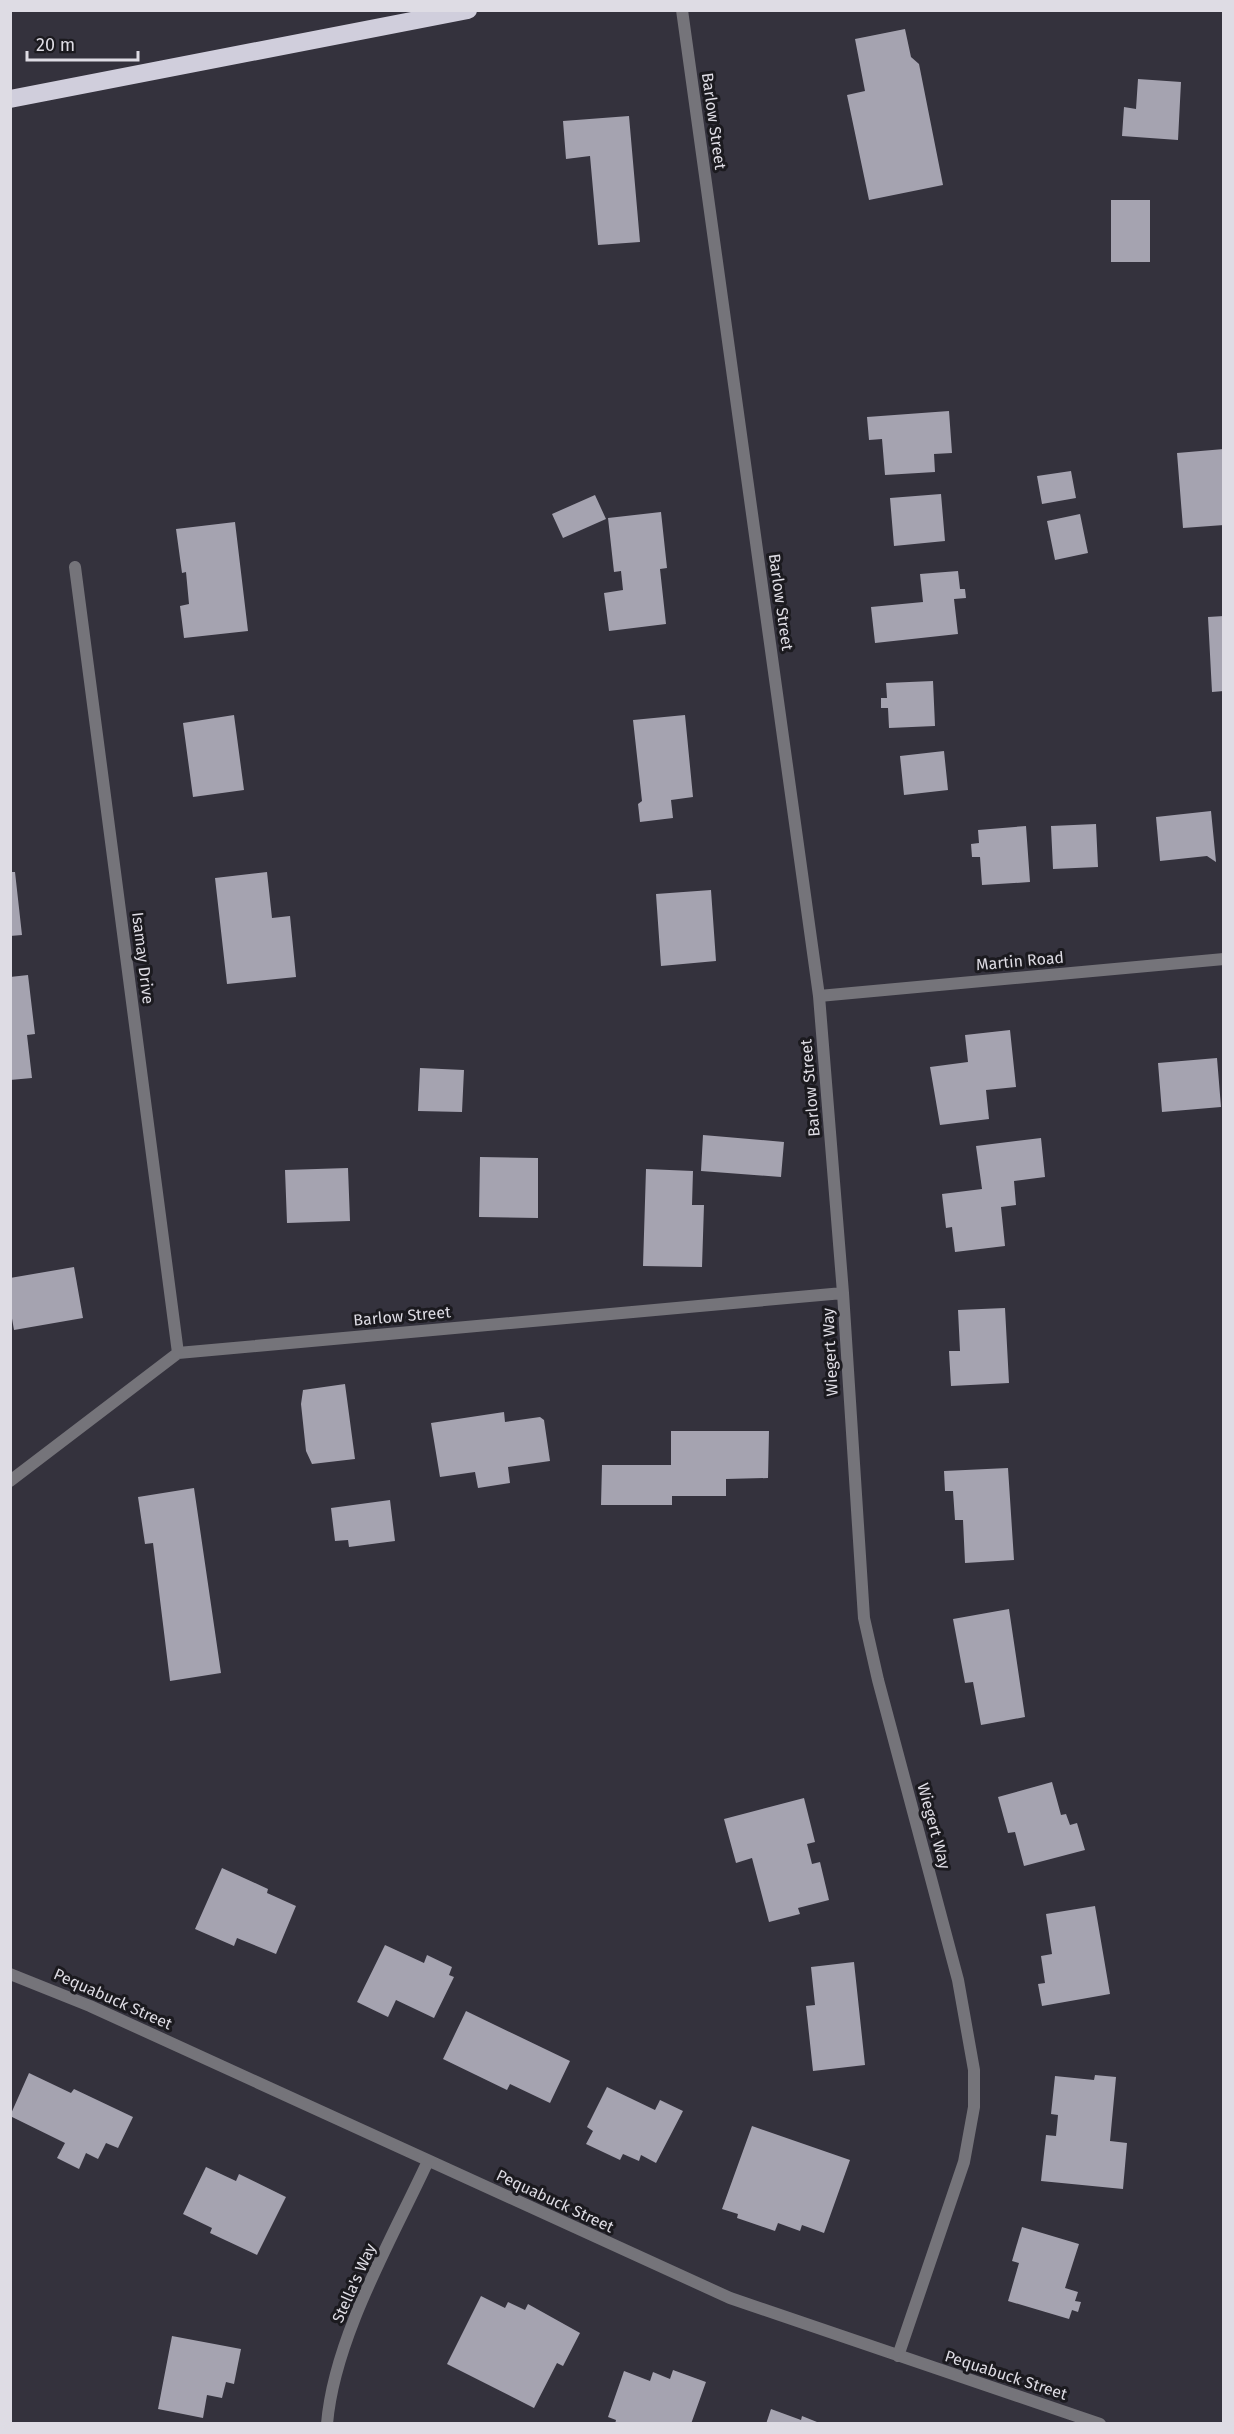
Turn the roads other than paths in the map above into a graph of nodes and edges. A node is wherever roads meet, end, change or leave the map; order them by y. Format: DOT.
graph roads {
  1 [pos="468,10"];
  2 [pos="682,10"];
  3 [pos="10,99"];
  4 [pos="75,567"];
  5 [pos="1224,958"];
  6 [pos="819,996"];
  7 [pos="843,1293"];
  8 [pos="178,1353"];
  9 [pos="10,1481"];
  10 [pos="10,1974"];
  11 [pos="428,2161"];
  12 [pos="898,2356"];
  13 [pos="327,2424"];
  14 [pos="1100,2424"];
  1 -- 3 [label="highway"];
  2 -- 6 [label="street, Barlow Street"];
  4 -- 8 [label="street, Isamay Drive"];
  5 -- 6 [label="street, Martin Road"];
  6 -- 7 [label="street, Barlow Street"];
  7 -- 8 [label="street, Barlow Street"];
  7 -- 12 [label="street, Wiegert Way"];
  8 -- 9 [label="street"];
  10 -- 11 [label="street, Pequabuck Street"];
  11 -- 12 [label="street, Pequabuck Street"];
  11 -- 13 [label="street, Stella's Way"];
  12 -- 14 [label="street, Pequabuck Street"];
}
